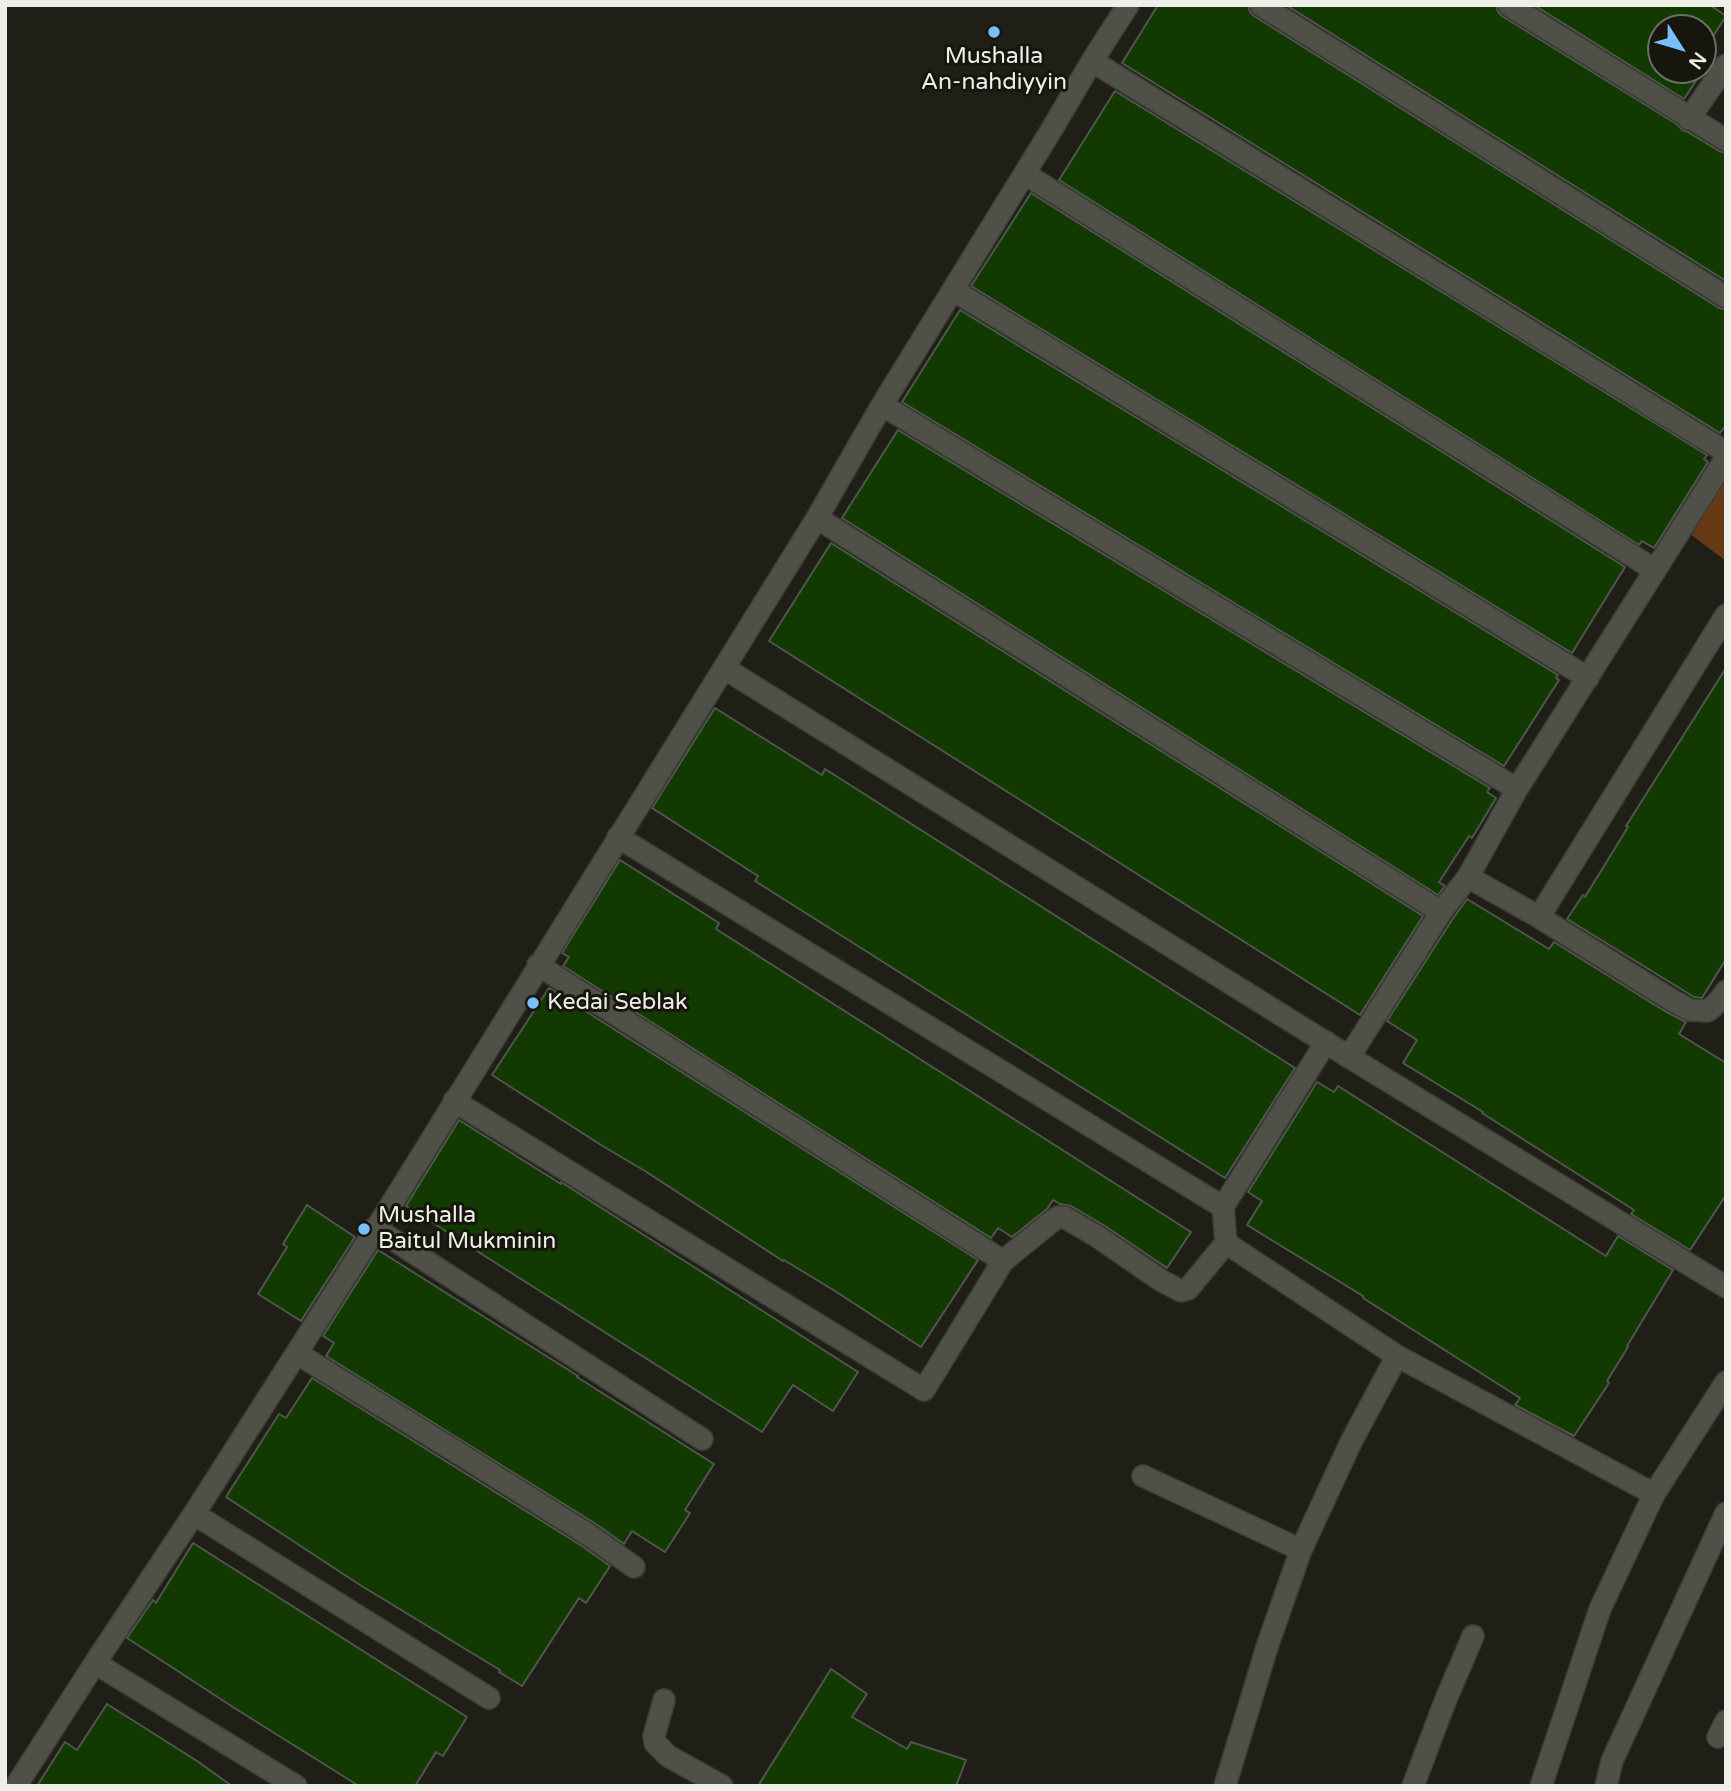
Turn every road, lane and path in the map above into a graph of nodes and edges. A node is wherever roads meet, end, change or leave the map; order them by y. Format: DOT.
graph roads {
  1 [pos="1128,5"];
  2 [pos="1261,5"];
  3 [pos="1509,5"];
  4 [pos="1092,61"];
  5 [pos="1726,65"];
  6 [pos="1689,119"];
  7 [pos="1726,140"];
  8 [pos="1025,174"];
  9 [pos="953,290"];
  10 [pos="1726,297"];
  11 [pos="882,405"];
  12 [pos="1726,452"];
  13 [pos="1726,458"];
  14 [pos="817,518"];
  15 [pos="1656,570"];
  16 [pos="1726,615"];
  17 [pos="724,668"];
  18 [pos="1588,678"];
  19 [pos="1517,789"];
  20 [pos="618,837"];
  21 [pos="1468,877"];
  22 [pos="1441,912"];
  23 [pos="1539,917"];
  24 [pos="538,965"];
  25 [pos="1726,991"];
  26 [pos="1326,1042"];
  27 [pos="1349,1057"];
  28 [pos="454,1101"];
  29 [pos="1223,1207"];
  30 [pos="375,1228"];
  31 [pos="1226,1243"];
  32 [pos="1003,1261"];
  33 [pos="1726,1286"];
  34 [pos="298,1354"];
  35 [pos="1397,1356"];
  36 [pos="1726,1381"];
  37 [pos="702,1439"];
  38 [pos="1143,1476"];
  39 [pos="1654,1494"];
  40 [pos="1726,1513"];
  41 [pos="194,1514"];
  42 [pos="1301,1550"];
  43 [pos="634,1567"];
  44 [pos="1473,1636"];
  45 [pos="95,1663"];
  46 [pos="489,1698"];
  47 [pos="664,1700"];
  48 [pos="16,1786"];
  49 [pos="296,1786"];
  50 [pos="722,1786"];
  51 [pos="1225,1786"];
  52 [pos="1413,1786"];
  53 [pos="1541,1786"];
  54 [pos="1606,1786"];
  1 -- 4 [label="street"];
  2 -- 10 [label="street"];
  3 -- 6 [label="street"];
  4 -- 8 [label="street"];
  4 -- 12 [label="street"];
  5 -- 6 [label="street"];
  6 -- 7 [label="street"];
  8 -- 9 [label="street"];
  8 -- 15 [label="street"];
  9 -- 11 [label="street"];
  9 -- 18 [label="street"];
  11 -- 14 [label="street"];
  11 -- 19 [label="street"];
  13 -- 15 [label="street"];
  14 -- 17 [label="street"];
  14 -- 22 [label="street"];
  15 -- 18 [label="street"];
  16 -- 23 [label="street"];
  17 -- 20 [label="street"];
  17 -- 26 [label="street"];
  18 -- 19 [label="street"];
  19 -- 21 [label="street"];
  20 -- 24 [label="street"];
  20 -- 29 [label="street"];
  21 -- 22 [label="street"];
  21 -- 23 [label="street"];
  22 -- 27 [label="street"];
  23 -- 25 [label="street"];
  24 -- 28 [label="street"];
  24 -- 32 [label="street"];
  26 -- 27 [label="street"];
  26 -- 29 [label="street"];
  27 -- 33 [label="street"];
  28 -- 30 [label="street"];
  28 -- 32 [label="street"];
  29 -- 31 [label="street"];
  30 -- 34 [label="street"];
  30 -- 37 [label="street"];
  31 -- 32 [label="street"];
  31 -- 35 [label="street"];
  34 -- 41 [label="street"];
  34 -- 43 [label="street"];
  35 -- 39 [label="street"];
  35 -- 42 [label="street"];
  36 -- 39 [label="street"];
  38 -- 42 [label="street"];
  39 -- 53 [label="street"];
  40 -- 54 [label="street"];
  41 -- 45 [label="street"];
  41 -- 46 [label="street"];
  42 -- 51 [label="street"];
  44 -- 52 [label="street"];
  45 -- 48 [label="street"];
  45 -- 49 [label="street"];
  47 -- 50 [label="street"];
}
